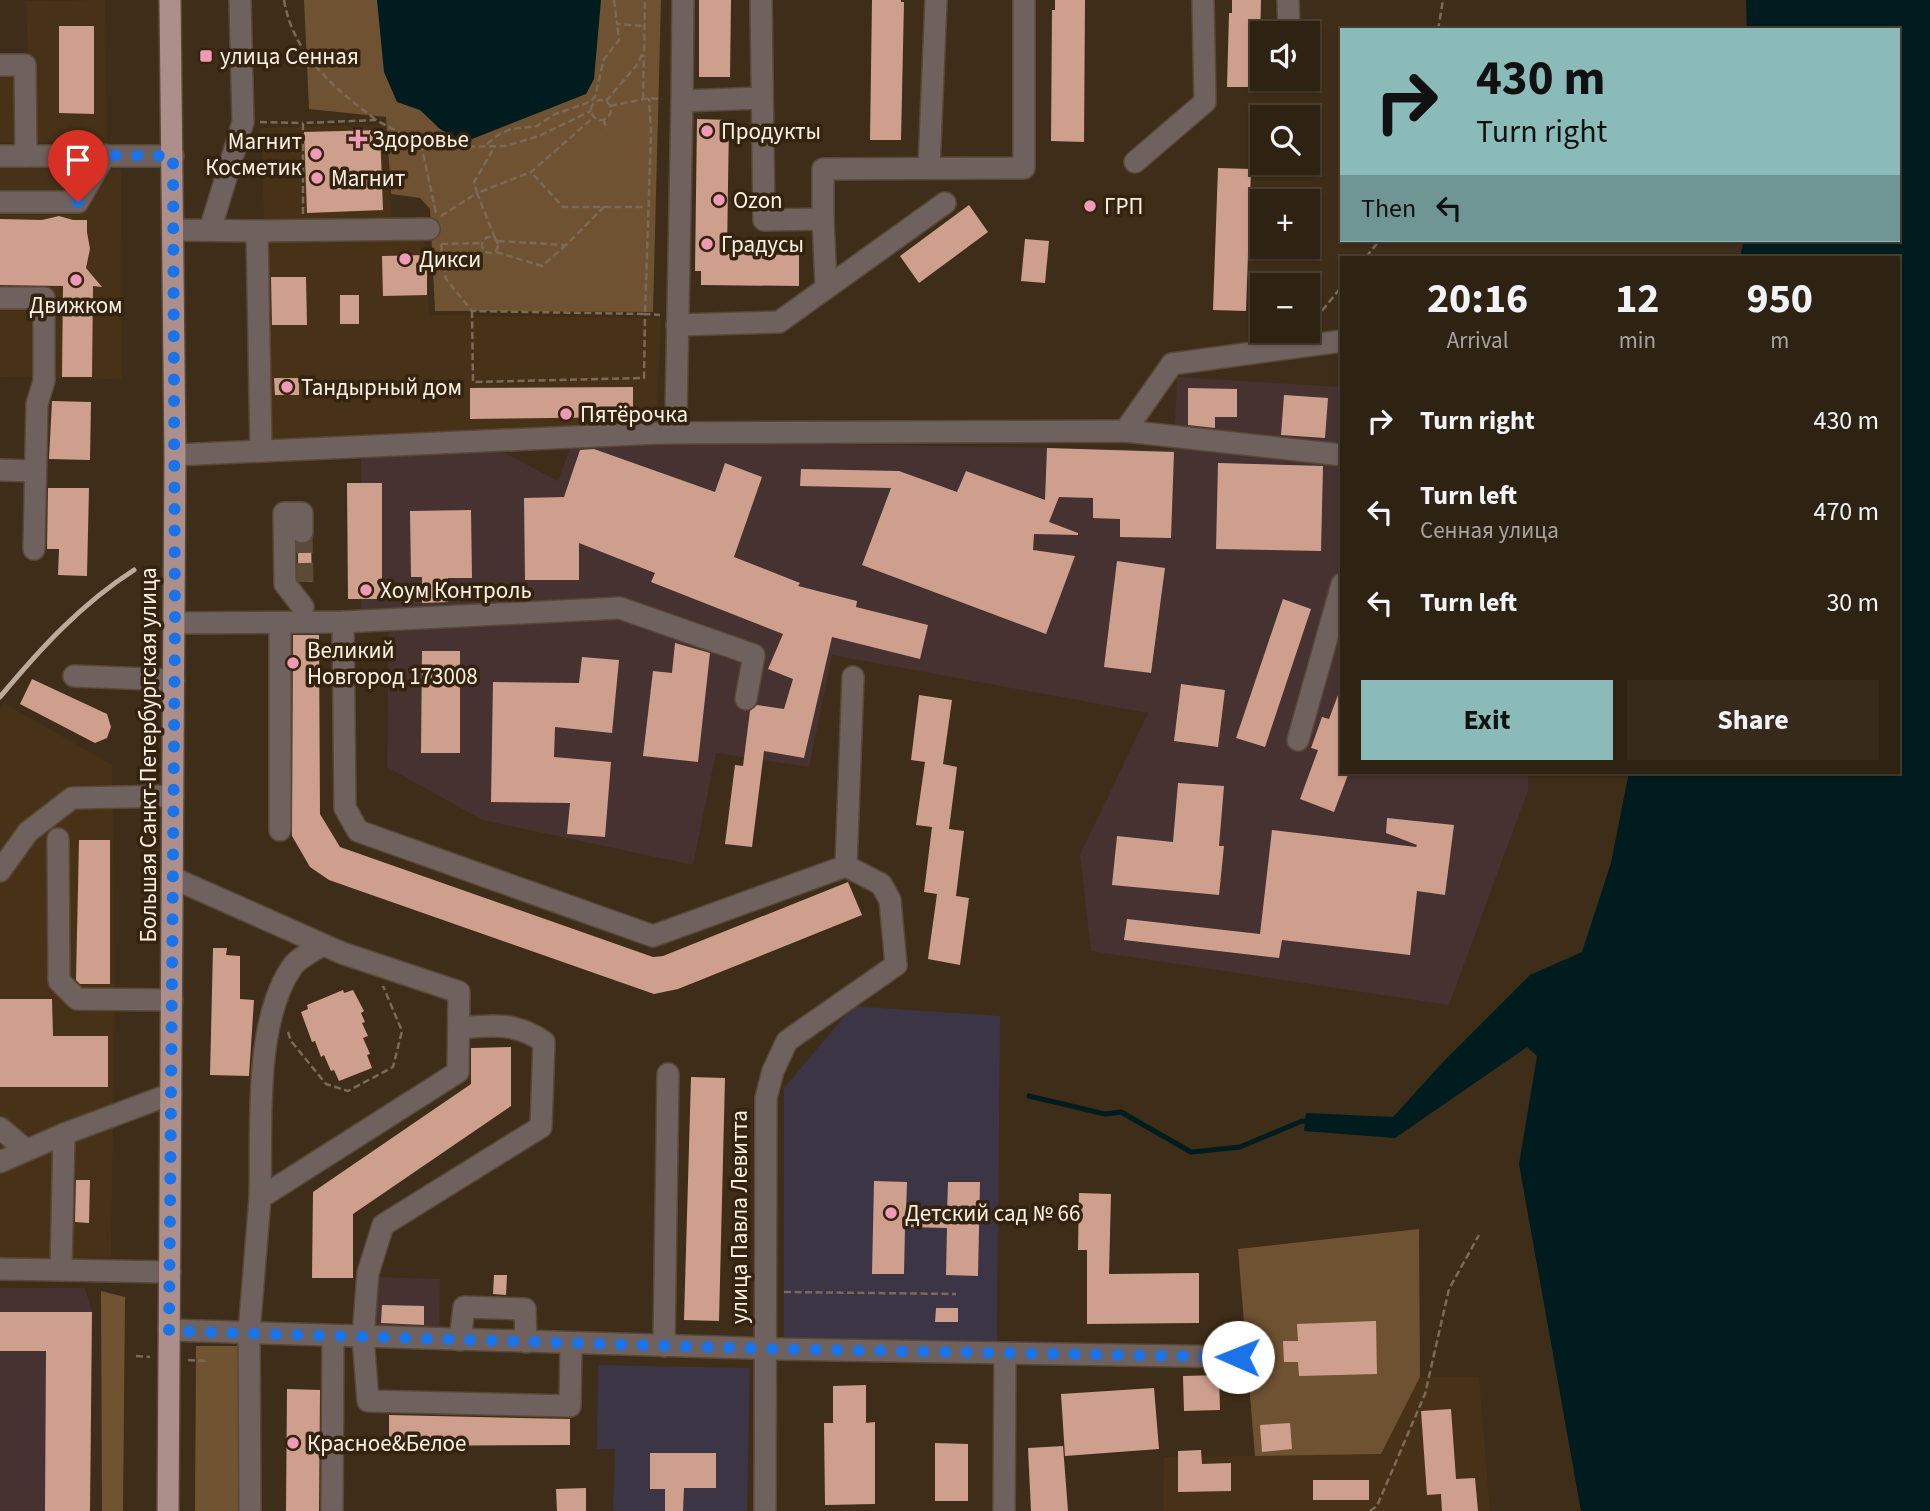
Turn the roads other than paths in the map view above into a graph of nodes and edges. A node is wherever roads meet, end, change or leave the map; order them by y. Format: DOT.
graph roads {
  1 [pos="170,0"];
  2 [pos="240,0"];
  3 [pos="683,0"];
  4 [pos="761,0"];
  5 [pos="936,0"];
  6 [pos="1024,0"];
  7 [pos="1203,0"];
  8 [pos="1288,0"];
  9 [pos="1289,21"];
  10 [pos="0,65"];
  11 [pos="761,98"];
  12 [pos="682,101"];
  13 [pos="105,155"];
  14 [pos="0,156"];
  15 [pos="26,156"];
  16 [pos="173,156"];
  17 [pos="1135,162"];
  18 [pos="929,168"];
  19 [pos="0,202"];
  20 [pos="945,203"];
  21 [pos="822,219"];
  22 [pos="174,230"];
  23 [pos="210,230"];
  24 [pos="257,231"];
  25 [pos="435,237"];
  26 [pos="827,286"];
  27 [pos="0,298"];
  28 [pos="677,321"];
  29 [pos="1340,341"];
  30 [pos="1125,431"];
  31 [pos="661,433"];
  32 [pos="261,451"];
  33 [pos="1340,455"];
  34 [pos="175,456"];
  35 [pos="0,470"];
  36 [pos="35,471"];
  37 [pos="302,532"];
  38 [pos="34,549"];
  39 [pos="303,582"];
  40 [pos="1340,591"];
  41 [pos="303,615"];
  42 [pos="343,622"];
  43 [pos="175,623"];
  44 [pos="279,623"];
  45 [pos="74,676"];
  46 [pos="853,677"];
  47 [pos="174,680"];
  48 [pos="746,699"];
  49 [pos="1298,740"];
  50 [pos="173,796"];
  51 [pos="280,830"];
  52 [pos="58,839"];
  53 [pos="846,866"];
  54 [pos="0,871"];
  55 [pos="173,878"];
  56 [pos="323,945"];
  57 [pos="172,1000"];
  58 [pos="459,1028"];
  59 [pos="668,1074"];
  60 [pos="171,1094"];
  61 [pos="0,1128"];
  62 [pos="64,1134"];
  63 [pos="26,1150"];
  64 [pos="0,1162"];
  65 [pos="260,1198"];
  66 [pos="0,1269"];
  67 [pos="61,1269"];
  68 [pos="170,1272"];
  69 [pos="169,1331"];
  70 [pos="249,1333"];
  71 [pos="333,1336"];
  72 [pos="363,1337"];
  73 [pos="460,1340"];
  74 [pos="526,1342"];
  75 [pos="570,1344"];
  76 [pos="664,1346"];
  77 [pos="765,1349"];
  78 [pos="1005,1353"];
  79 [pos="1238,1357"];
  80 [pos="169,1511"];
  81 [pos="250,1511"];
  82 [pos="332,1511"];
  83 [pos="765,1511"];
  84 [pos="1004,1511"];
  1 -- 16 [label="main road, Большая Санкт-Петербургская улица"];
  2 -- 23 [label="street"];
  3 -- 12 [label="street"];
  4 -- 11 [label="street"];
  5 -- 18 [label="street"];
  6 -- 18 [label="street"];
  7 -- 17 [label="street"];
  8 -- 9 [label="street"];
  10 -- 15 [label="street"];
  11 -- 12 [label="street"];
  11 -- 21 [label="street"];
  12 -- 28 [label="street"];
  13 -- 15 [label="street"];
  13 -- 16 [label="street"];
  13 -- 19 [label="street"];
  14 -- 15 [label="street"];
  16 -- 22 [label="main road, Большая Санкт-Петербургская улица"];
  18 -- 21 [label="street"];
  20 -- 26 [label="street"];
  21 -- 26 [label="street"];
  22 -- 23 [label="street"];
  22 -- 34 [label="main road, Большая Санкт-Петербургская улица"];
  23 -- 24 [label="street"];
  24 -- 25 [label="street"];
  24 -- 32 [label="street"];
  26 -- 28 [label="street"];
  27 -- 36 [label="street"];
  28 -- 31 [label="street"];
  29 -- 30 [label="street"];
  30 -- 31 [label="street"];
  30 -- 33 [label="street"];
  31 -- 32 [label="street"];
  32 -- 34 [label="street"];
  34 -- 43 [label="main road, Большая Санкт-Петербургская улица"];
  35 -- 36 [label="street"];
  36 -- 38 [label="street"];
  37 -- 41 [label="street"];
  39 -- 41 [label="street"];
  40 -- 49 [label="street"];
  41 -- 42 [label="street"];
  41 -- 44 [label="street"];
  42 -- 48 [label="street"];
  42 -- 53 [label="street"];
  43 -- 44 [label="street"];
  43 -- 47 [label="main road, Большая Санкт-Петербургская улица"];
  44 -- 51 [label="street"];
  45 -- 47 [label="street"];
  46 -- 53 [label="street"];
  47 -- 50 [label="main road, Большая Санкт-Петербургская улица"];
  50 -- 54 [label="street"];
  50 -- 55 [label="main road, Большая Санкт-Петербургская улица"];
  52 -- 57 [label="street"];
  53 -- 77 [label="street, улица Павла Левитта"];
  55 -- 56 [label="street"];
  55 -- 57 [label="main road, Большая Санкт-Петербургская улица"];
  56 -- 58 [label="street"];
  56 -- 65 [label="street"];
  57 -- 60 [label="main road, Большая Санкт-Петербургская улица"];
  58 -- 65 [label="street"];
  58 -- 72 [label="street"];
  59 -- 76 [label="street"];
  60 -- 62 [label="street"];
  60 -- 68 [label="main road, Большая Санкт-Петербургская улица"];
  61 -- 63 [label="street"];
  62 -- 63 [label="street"];
  62 -- 67 [label="street"];
  63 -- 64 [label="street"];
  65 -- 70 [label="street"];
  66 -- 67 [label="street"];
  67 -- 68 [label="street"];
  68 -- 69 [label="main road, Большая Санкт-Петербургская улица"];
  69 -- 70 [label="street"];
  69 -- 80 [label="main road, Большая Санкт-Петербургская улица"];
  70 -- 71 [label="street"];
  70 -- 81 [label="street"];
  71 -- 72 [label="street"];
  71 -- 82 [label="street"];
  72 -- 73 [label="street"];
  72 -- 75 [label="street"];
  73 -- 74 [label="street"];
  73 -- 74 [label="street"];
  74 -- 75 [label="street"];
  75 -- 76 [label="street"];
  76 -- 77 [label="street"];
  77 -- 78 [label="street"];
  77 -- 83 [label="street, улица Павла Левитта"];
  78 -- 79 [label="street"];
  78 -- 84 [label="street"];
}
